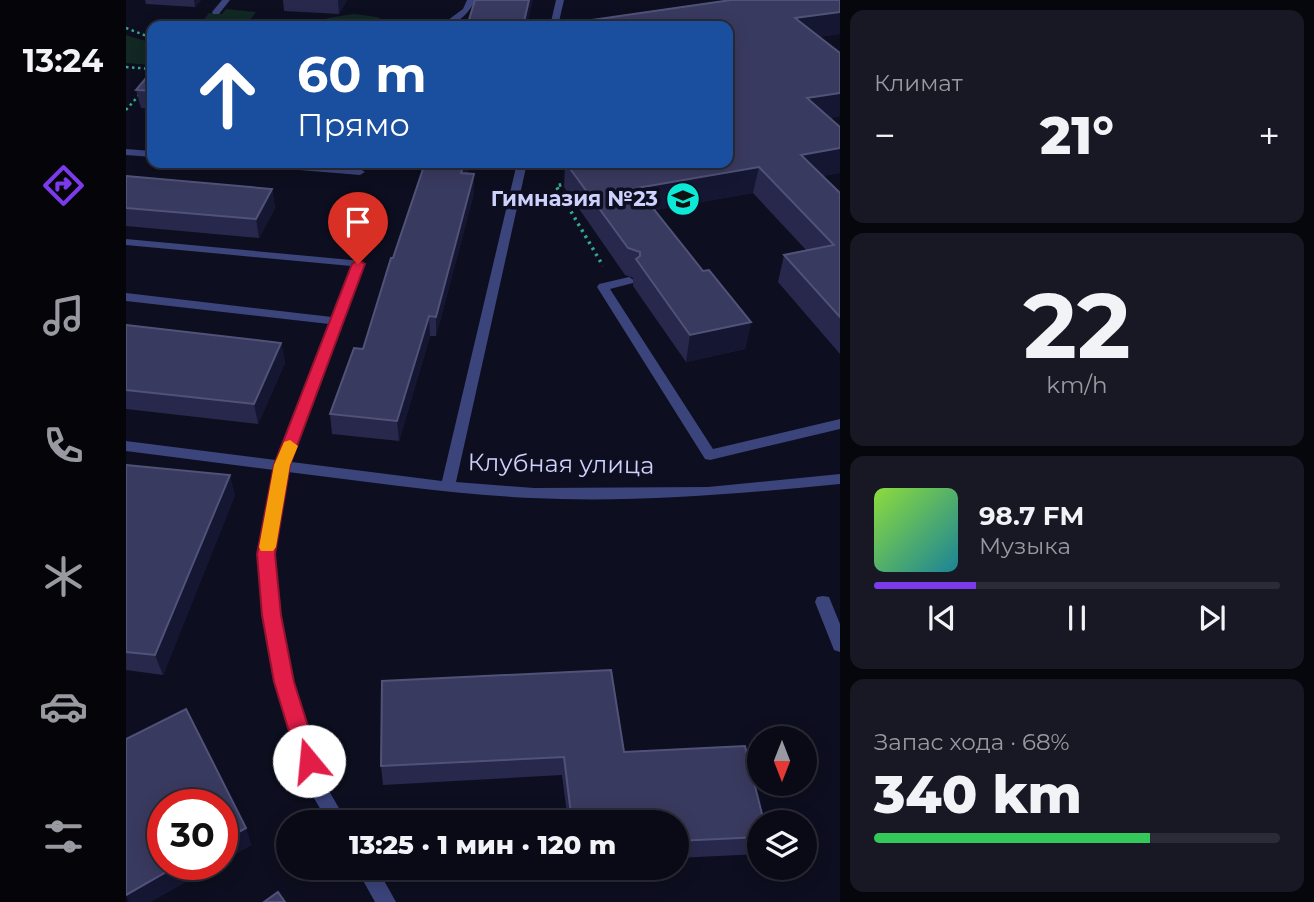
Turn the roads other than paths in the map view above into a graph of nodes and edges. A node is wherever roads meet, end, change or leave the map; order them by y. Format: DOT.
graph roads {
  1 [pos="226,0"];
  2 [pos="471,0"];
  3 [pos="559,0"];
  4 [pos="216,12"];
  5 [pos="451,21"];
  6 [pos="555,21"];
  7 [pos="126,152"];
  8 [pos="147,154"];
  9 [pos="312,168"];
  10 [pos="522,168"];
  11 [pos="360,172"];
  12 [pos="126,242"];
  13 [pos="629,281"];
  14 [pos="126,297"];
  15 [pos="336,321"];
  16 [pos="840,424"];
  17 [pos="126,446"];
  18 [pos="282,465"];
  19 [pos="840,479"];
  20 [pos="449,487"];
  21 [pos="823,602"];
  22 [pos="840,645"];
  23 [pos="331,810"];
  24 [pos="373,880"];
  25 [pos="386,902"];
  1 -- 4 [label="street"];
  2 -- 5 [label="street"];
  3 -- 6 [label="street"];
  7 -- 8 [label="street"];
  9 -- 11 [label="street"];
  10 -- 20 [label="street"];
  12 -- 15 [label="street"];
  13 -- 16 [label="street"];
  14 -- 15 [label="street"];
  15 -- 18 [label="street"];
  17 -- 18 [label="street, Клубная улица"];
  18 -- 20 [label="street, Клубная улица"];
  18 -- 23 [label="street"];
  19 -- 20 [label="street, Клубная улица"];
  21 -- 22 [label="street"];
  24 -- 25 [label="street"];
}
